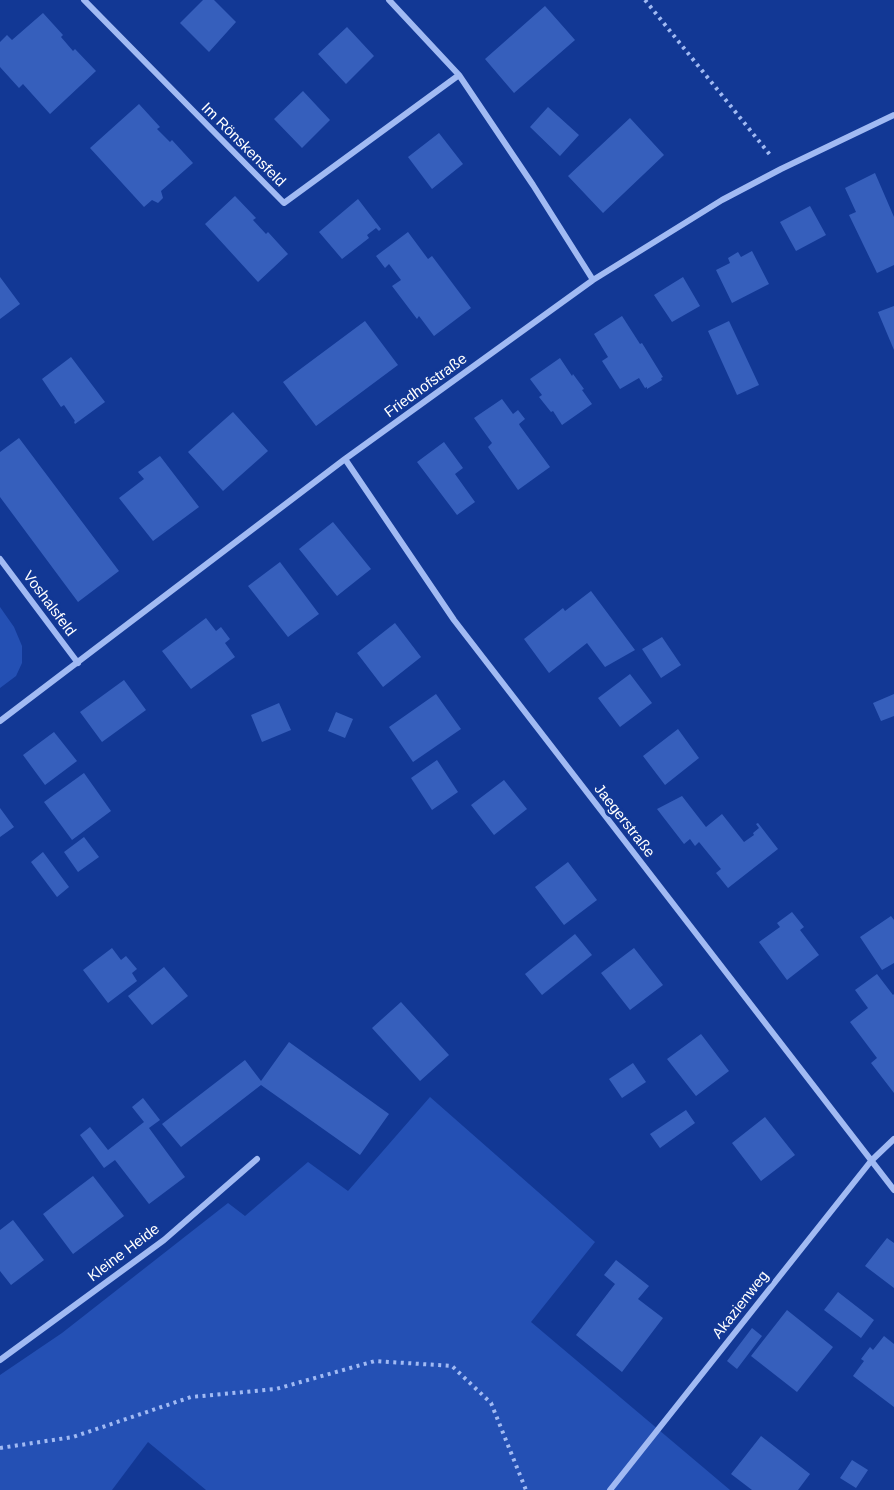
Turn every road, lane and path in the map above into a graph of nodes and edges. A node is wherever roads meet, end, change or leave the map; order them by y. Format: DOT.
graph roads {
  1 [pos="84,0"];
  2 [pos="389,0"];
  3 [pos="645,0"];
  4 [pos="459,75"];
  5 [pos="894,115"];
  6 [pos="781,169"];
  7 [pos="593,280"];
  8 [pos="345,459"];
  9 [pos="0,559"];
  10 [pos="78,663"];
  11 [pos="0,721"];
  12 [pos="894,1138"];
  13 [pos="257,1159"];
  14 [pos="871,1161"];
  15 [pos="894,1190"];
  16 [pos="0,1360"];
  17 [pos="0,1448"];
  18 [pos="526,1490"];
  19 [pos="610,1490"];
  1 -- 4 [label="street, Im Rönskensfeld"];
  2 -- 4 [label="street"];
  3 -- 6 [label="path"];
  4 -- 7 [label="street"];
  5 -- 6 [label="street, Friedhofstraße"];
  6 -- 7 [label="street, Friedhofstraße"];
  7 -- 8 [label="street, Friedhofstraße"];
  8 -- 10 [label="street, Friedhofstraße"];
  8 -- 14 [label="street, Jaegerstraße"];
  9 -- 10 [label="street, Voshalsfeld"];
  10 -- 11 [label="street, Friedhofstraße"];
  12 -- 14 [label="street, Akazienweg"];
  13 -- 16 [label="street, Kleine Heide"];
  14 -- 15 [label="street, Jaegerstraße"];
  14 -- 19 [label="street, Akazienweg"];
  17 -- 18 [label="path"];
}
